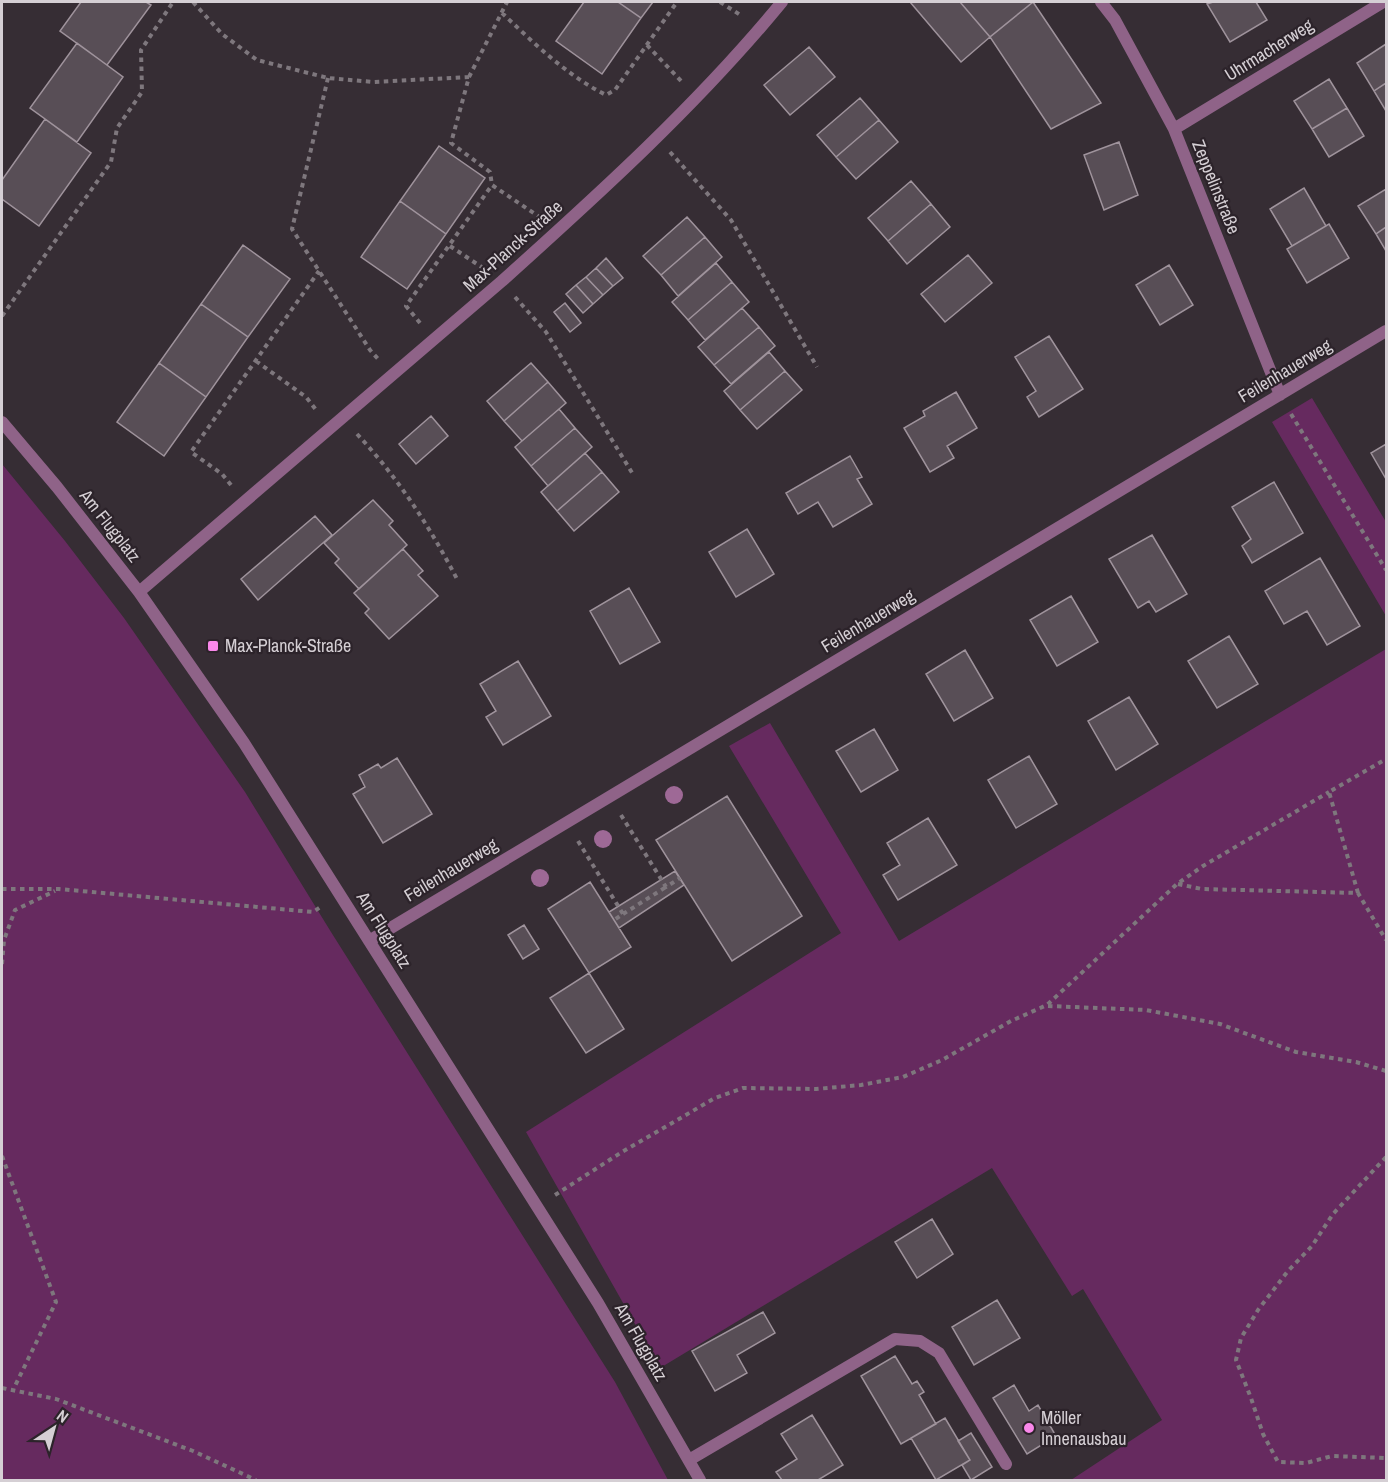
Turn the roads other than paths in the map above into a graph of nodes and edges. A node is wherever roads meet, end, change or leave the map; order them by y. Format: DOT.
graph roads {
  1 [pos="782,2"];
  2 [pos="1101,2"];
  3 [pos="1383,2"];
  4 [pos="1174,129"];
  5 [pos="1386,331"];
  6 [pos="1280,395"];
  7 [pos="2,422"];
  8 [pos="140,592"];
  9 [pos="369,941"];
  10 [pos="689,1461"];
  11 [pos="1006,1464"];
  12 [pos="700,1480"];
  1 -- 8 [label="street, Max-Planck-Straße"];
  2 -- 4 [label="street, Zeppelinstraße"];
  3 -- 4 [label="street, Uhrmacherweg"];
  4 -- 6 [label="street, Zeppelinstraße"];
  5 -- 6 [label="street, Feilenhauerweg"];
  6 -- 9 [label="street, Feilenhauerweg"];
  7 -- 8 [label="street, Am Flugplatz"];
  8 -- 9 [label="street, Am Flugplatz"];
  9 -- 10 [label="street, Am Flugplatz"];
  10 -- 11 [label="street"];
  10 -- 12 [label="street, Am Flugplatz"];
}
